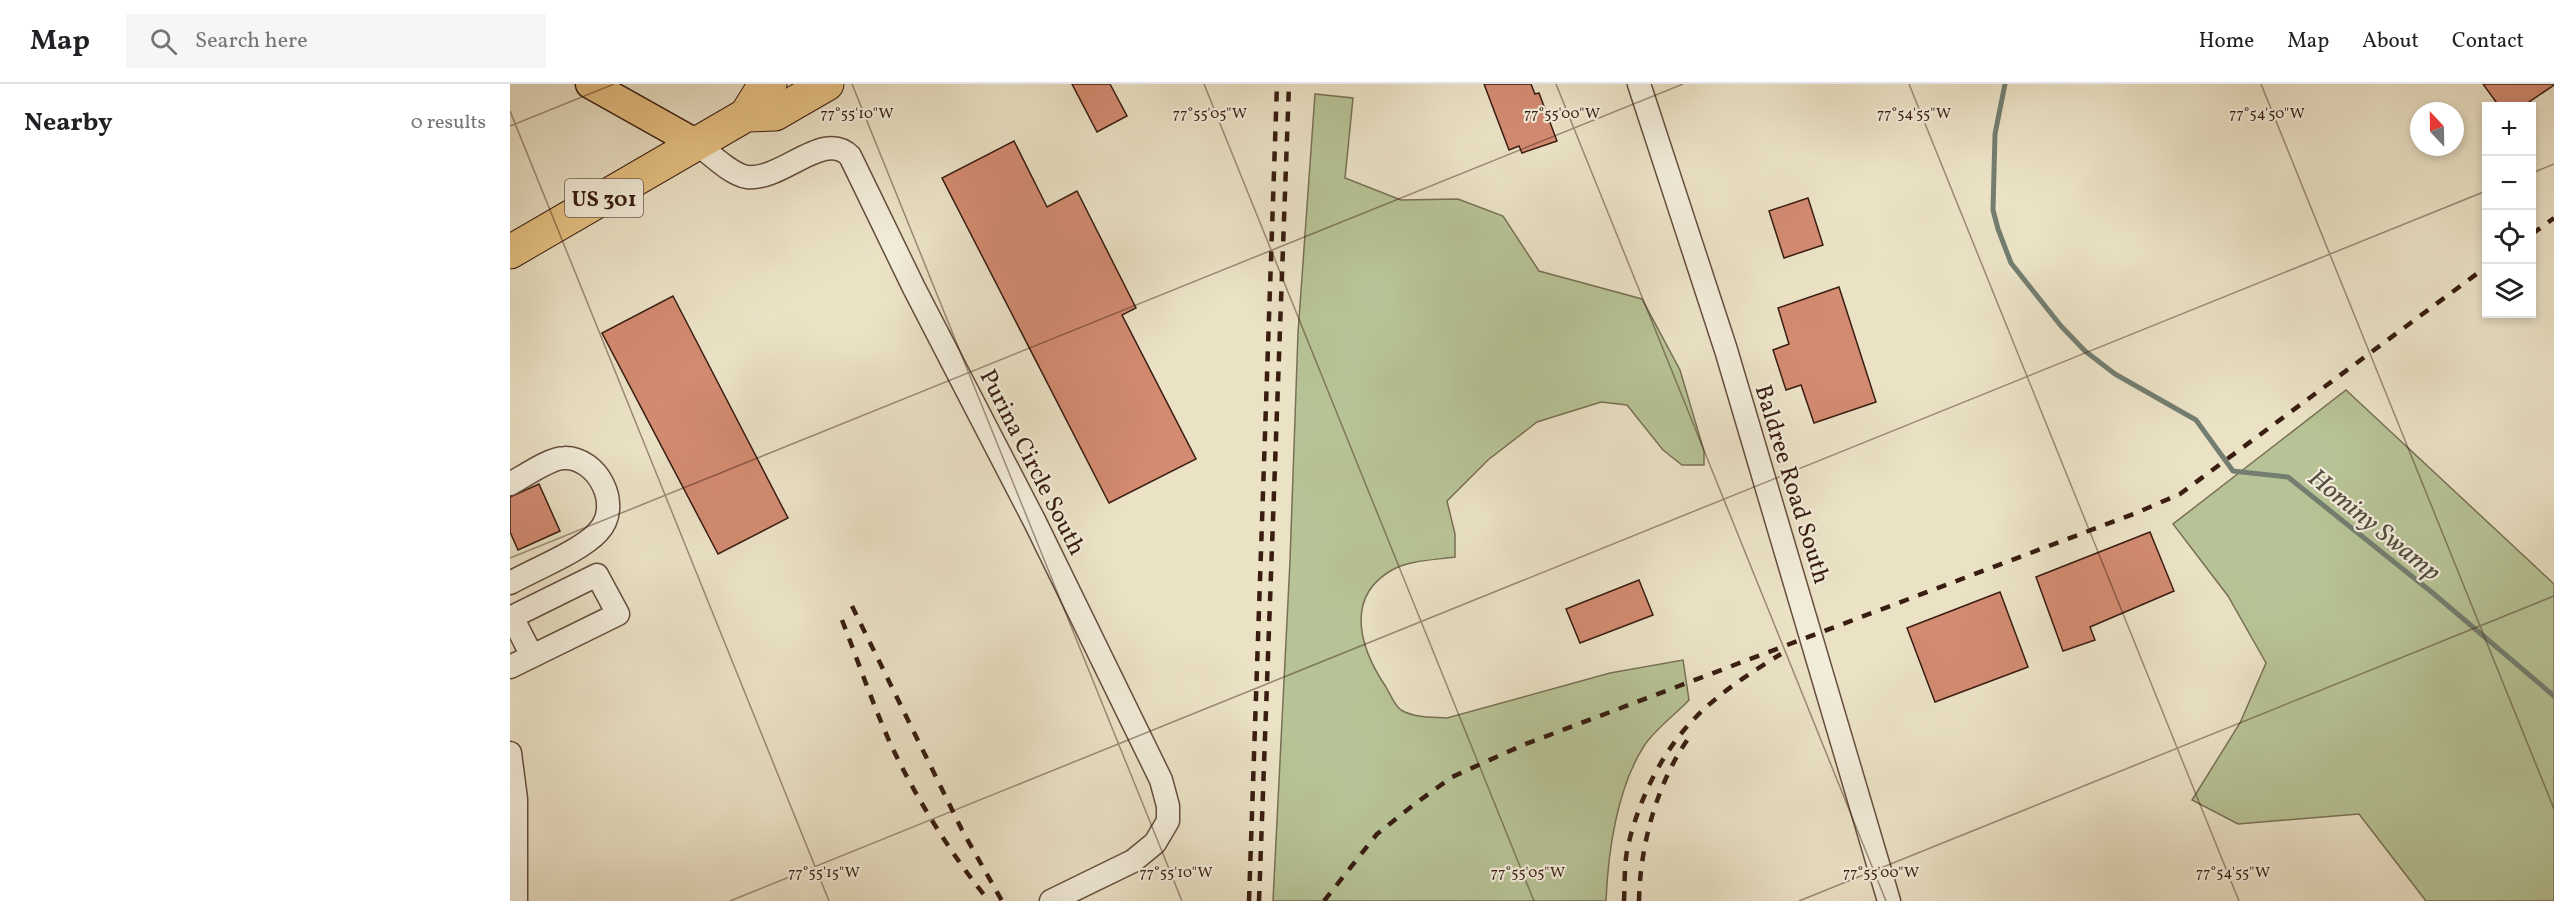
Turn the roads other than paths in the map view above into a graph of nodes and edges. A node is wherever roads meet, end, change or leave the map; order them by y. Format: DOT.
graph roads {
  1 [pos="590,84"];
  2 [pos="770,84"];
  3 [pos="827,84"];
  4 [pos="1639,84"];
  5 [pos="746,115"];
  6 [pos="697,144"];
  7 [pos="510,252"];
  8 [pos="510,484"];
  9 [pos="510,583"];
  10 [pos="532,656"];
  11 [pos="510,667"];
  12 [pos="510,753"];
  13 [pos="516,901"];
  14 [pos="525,901"];
  15 [pos="1051,901"];
  16 [pos="1889,901"];
  1 -- 6 [label="main road"];
  2 -- 5 [label="highway"];
  3 -- 5 [label="highway"];
  4 -- 16 [label="street, Baldree Road South"];
  5 -- 6 [label="highway"];
  6 -- 7 [label="highway, US 301"];
  6 -- 15 [label="street, Purina Circle South"];
  8 -- 9 [label="street"];
  10 -- 11 [label="street"];
  12 -- 13 [label="street"];
  13 -- 14 [label="street"];
}
